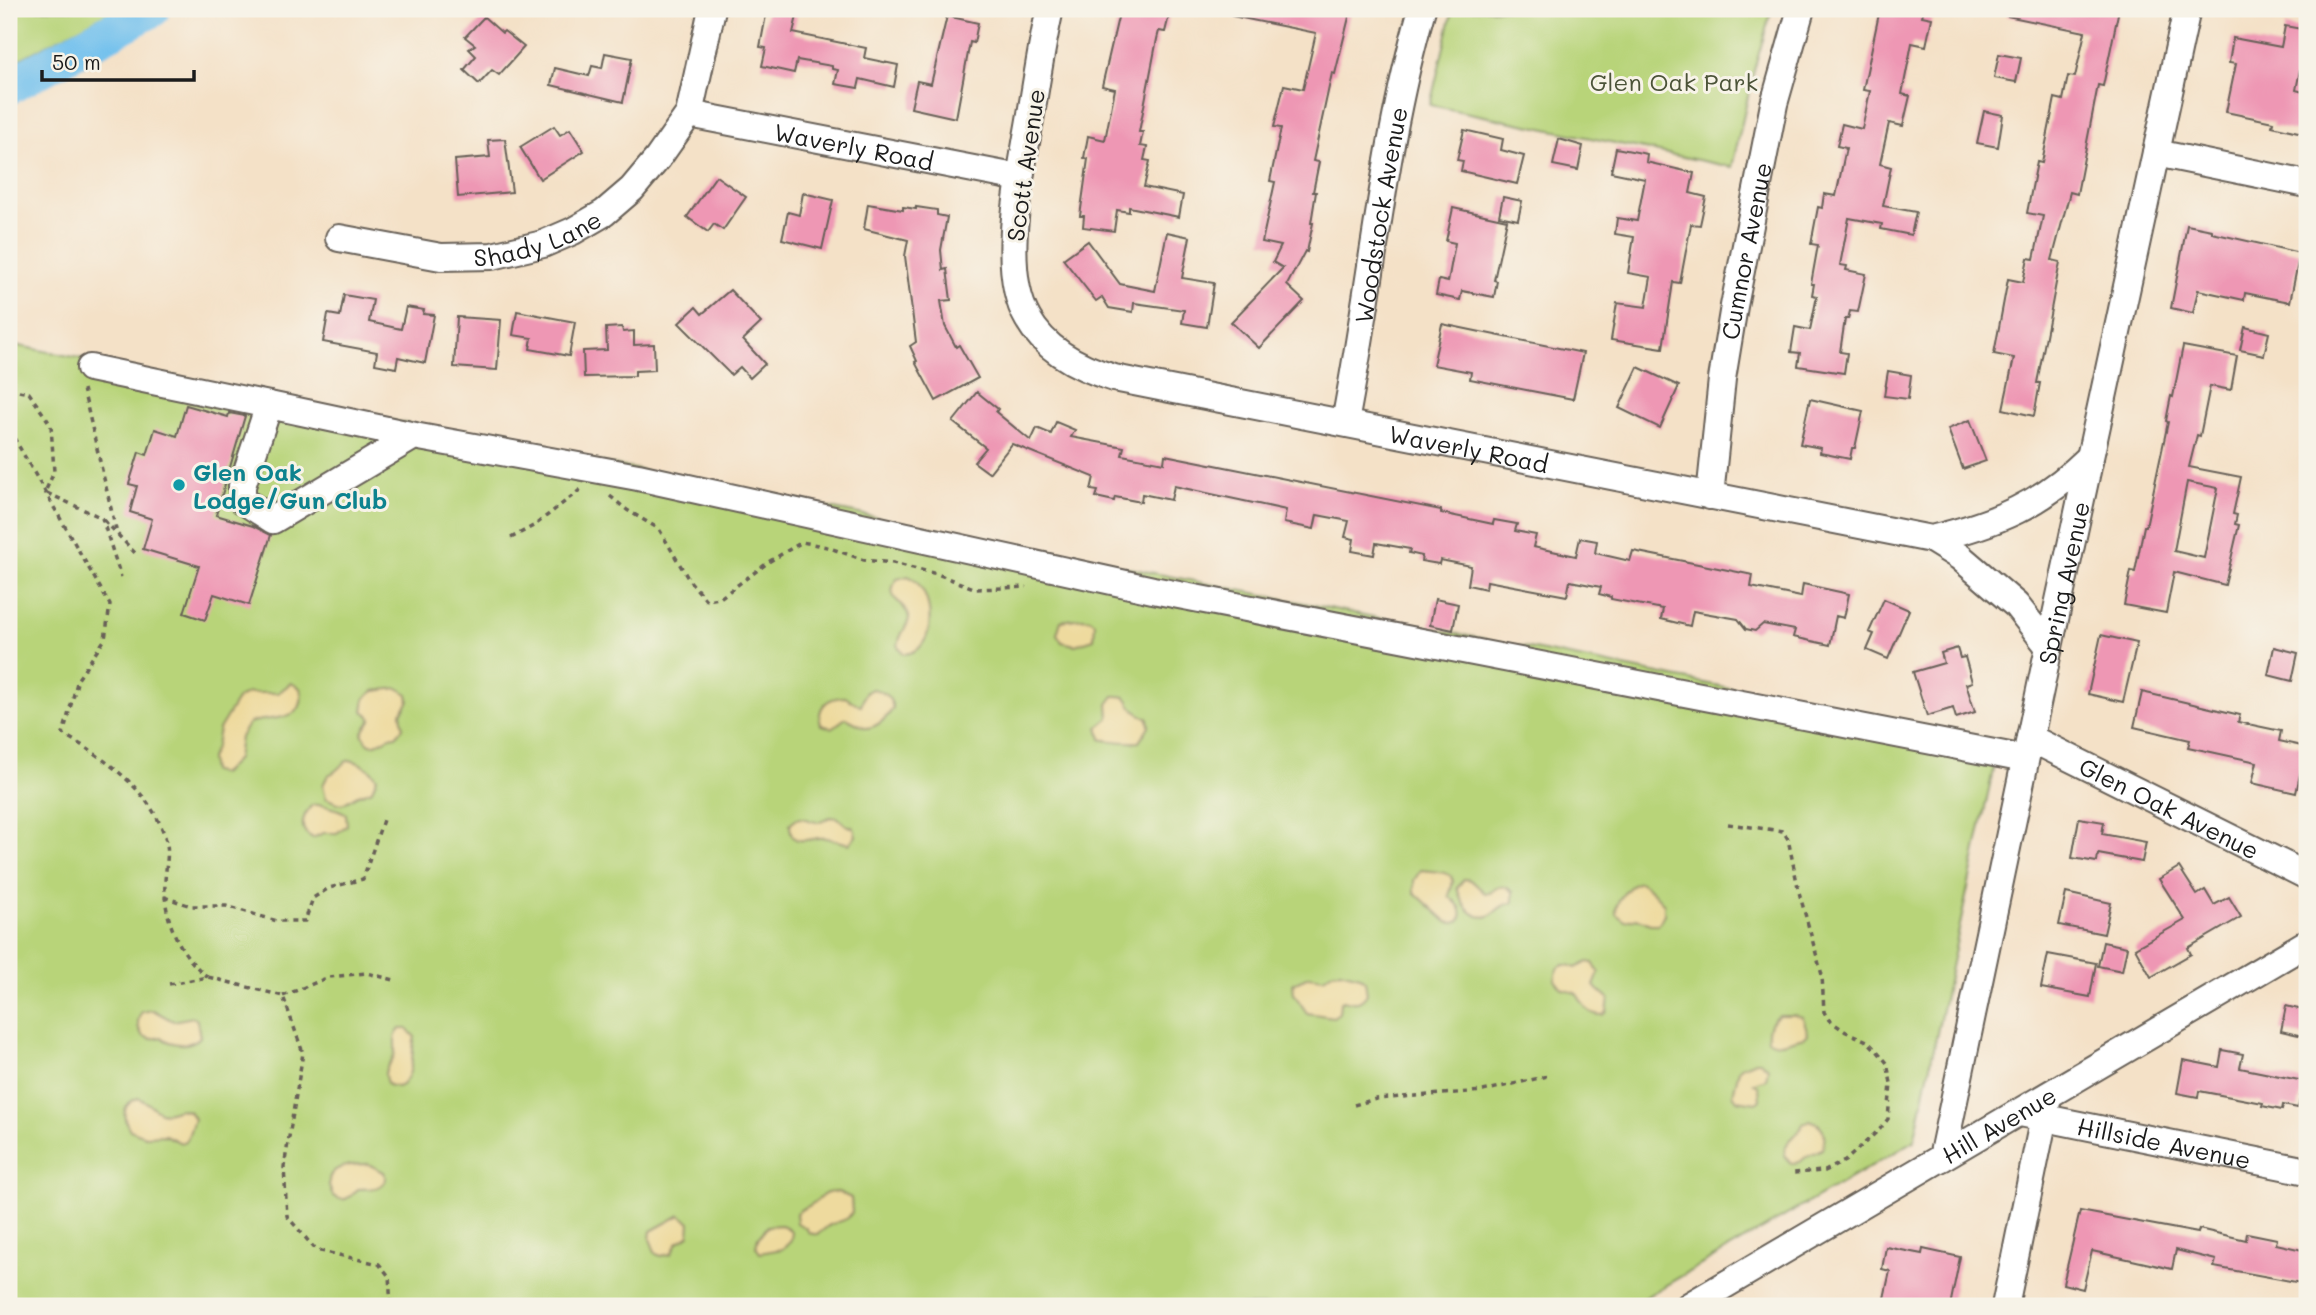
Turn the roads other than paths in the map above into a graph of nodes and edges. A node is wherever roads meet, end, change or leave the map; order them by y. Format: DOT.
graph roads {
  1 [pos="710,9"];
  2 [pos="1050,9"];
  3 [pos="1422,9"];
  4 [pos="1801,9"];
  5 [pos="2187,9"];
  6 [pos="689,114"];
  7 [pos="2156,153"];
  8 [pos="1020,178"];
  9 [pos="2307,184"];
  10 [pos="339,238"];
  11 [pos="1028,319"];
  12 [pos="86,377"];
  13 [pos="269,405"];
  14 [pos="1345,422"];
  15 [pos="415,436"];
  16 [pos="2090,457"];
  17 [pos="1710,496"];
  18 [pos="1931,539"];
  19 [pos="2049,648"];
  20 [pos="2028,749"];
  21 [pos="2307,876"];
  22 [pos="2307,943"];
  23 [pos="2037,1109"];
  24 [pos="1942,1158"];
  25 [pos="2307,1171"];
  26 [pos="1689,1306"];
  27 [pos="2005,1306"];
  1 -- 6 [label="street"];
  2 -- 8 [label="street, Scott Avenue"];
  3 -- 14 [label="street, Woodstock Avenue"];
  4 -- 17 [label="street, Cumnor Avenue"];
  5 -- 7 [label="street, Spring Avenue"];
  6 -- 8 [label="street, Waverly Road"];
  6 -- 10 [label="street, Shady Lane"];
  7 -- 9 [label="street"];
  7 -- 16 [label="street, Spring Avenue"];
  8 -- 11 [label="street, Scott Avenue"];
  11 -- 14 [label="street, Waverly Road"];
  12 -- 13 [label="street, Glen Oak Avenue"];
  13 -- 15 [label="street, Glen Oak Avenue"];
  13 -- 15 [label="street"];
  14 -- 17 [label="street, Waverly Road"];
  15 -- 20 [label="street, Glen Oak Avenue"];
  16 -- 18 [label="street, Waverly Road"];
  16 -- 19 [label="street, Spring Avenue"];
  17 -- 18 [label="street, Waverly Road"];
  18 -- 19 [label="street, Waverly Road"];
  19 -- 20 [label="street, Spring Avenue"];
  20 -- 21 [label="street, Glen Oak Avenue"];
  20 -- 24 [label="street, Spring Avenue"];
  22 -- 23 [label="street, Hill Avenue"];
  23 -- 24 [label="street, Hill Avenue"];
  23 -- 25 [label="street, Hillside Avenue"];
  23 -- 27 [label="street"];
  24 -- 26 [label="street, Hill Avenue"];
}
